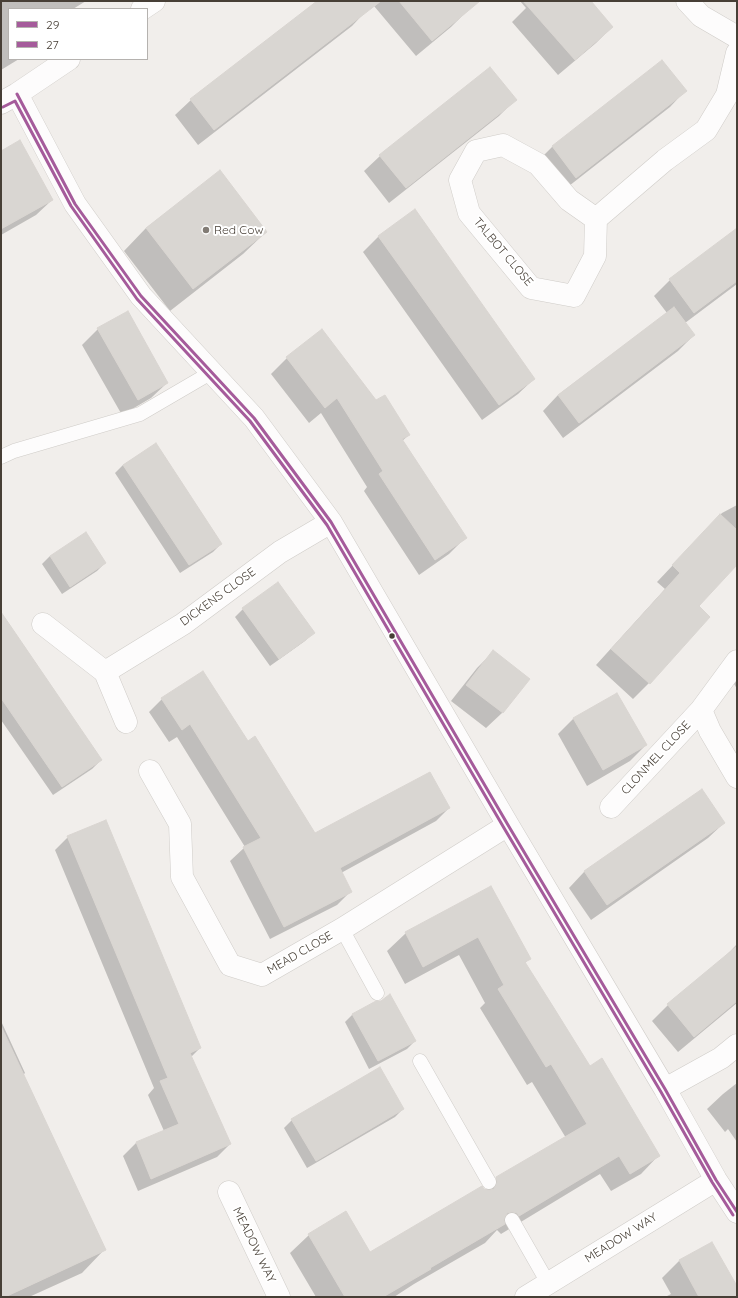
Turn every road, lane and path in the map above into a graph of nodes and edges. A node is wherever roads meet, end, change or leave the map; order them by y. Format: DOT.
graph roads {
  1 [pos="154,1"];
  2 [pos="687,1"];
  3 [pos="144,8"];
  4 [pos="737,37"];
  5 [pos="737,53"];
  6 [pos="68,60"];
  7 [pos="9,99"];
  8 [pos="596,219"];
  9 [pos="212,372"];
  10 [pos="1,457"];
  11 [pos="331,522"];
  12 [pos="43,624"];
  13 [pos="737,661"];
  14 [pos="105,672"];
  15 [pos="701,710"];
  16 [pos="126,722"];
  17 [pos="150,771"];
  18 [pos="737,777"];
  19 [pos="611,807"];
  20 [pos="508,825"];
  21 [pos="342,929"];
  22 [pos="377,994"];
  23 [pos="737,1045"];
  24 [pos="420,1061"];
  25 [pos="665,1089"];
  26 [pos="716,1180"];
  27 [pos="489,1182"];
  28 [pos="229,1192"];
  29 [pos="737,1212"];
  30 [pos="512,1220"];
  31 [pos="548,1283"];
  32 [pos="279,1297"];
  33 [pos="526,1297"];
  1 -- 3 [label="street"];
  2 -- 4 [label="street"];
  5 -- 8 [label="street"];
  6 -- 7 [label="street"];
  7 -- 9 [label="street"];
  8 -- 8 [label="street, TALBOT CLOSE"];
  9 -- 10 [label="lane"];
  9 -- 11 [label="street"];
  11 -- 14 [label="street, DICKENS CLOSE"];
  11 -- 20 [label="street"];
  12 -- 14 [label="street"];
  13 -- 15 [label="street, CLONMEL CLOSE"];
  14 -- 16 [label="street"];
  15 -- 18 [label="street, CLONMEL CLOSE"];
  15 -- 19 [label="street, CLONMEL CLOSE"];
  17 -- 21 [label="street, MEAD CLOSE"];
  20 -- 21 [label="street, MEAD CLOSE"];
  20 -- 25 [label="street"];
  21 -- 22 [label="lane"];
  23 -- 25 [label="street"];
  24 -- 27 [label="lane"];
  25 -- 26 [label="street"];
  26 -- 29 [label="street"];
  26 -- 31 [label="street, MEADOW WAY"];
  28 -- 32 [label="street, MEADOW WAY"];
  30 -- 31 [label="lane"];
  31 -- 33 [label="street, MEADOW WAY"];
}
